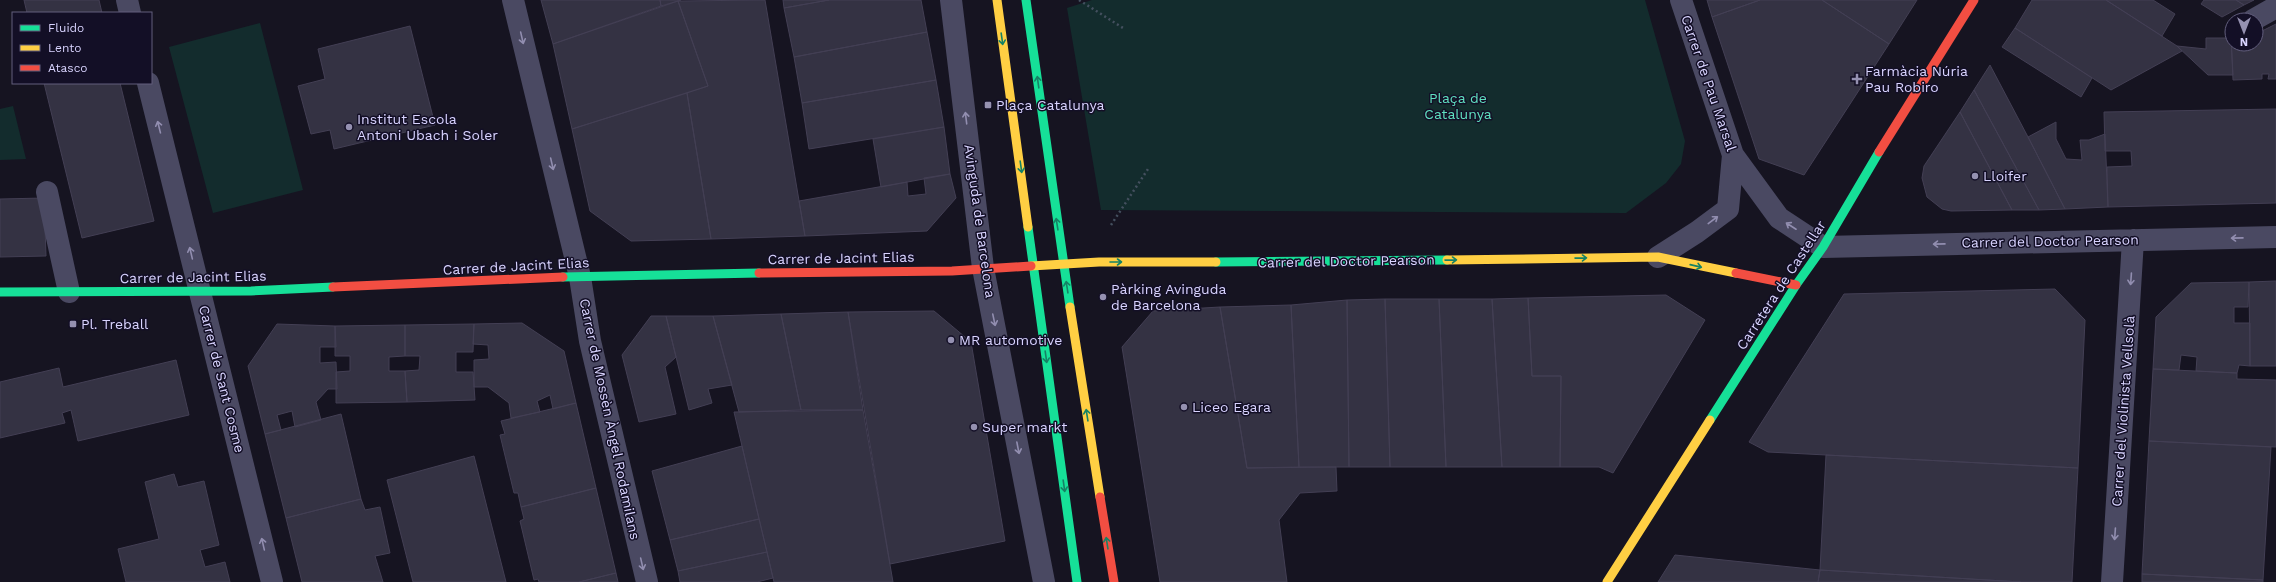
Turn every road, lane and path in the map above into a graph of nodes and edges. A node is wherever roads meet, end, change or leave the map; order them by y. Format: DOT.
graph roads {
  1 [pos="127,0"];
  2 [pos="513,0"];
  3 [pos="951,0"];
  4 [pos="997,0"];
  5 [pos="1026,0"];
  6 [pos="1080,0"];
  7 [pos="1681,0"];
  8 [pos="1974,0"];
  9 [pos="2276,8"];
  10 [pos="130,12"];
  11 [pos="2264,14"];
  12 [pos="1123,28"];
  13 [pos="148,84"];
  14 [pos="1733,155"];
  15 [pos="1148,169"];
  16 [pos="47,192"];
  17 [pos="1112,225"];
  18 [pos="2276,237"];
  19 [pos="2133,240"];
  20 [pos="1823,247"];
  21 [pos="1658,257"];
  22 [pos="1063,263"];
  23 [pos="1034,265"];
  24 [pos="983,268"];
  25 [pos="580,277"];
  26 [pos="1796,285"];
  27 [pos="200,291"];
  28 [pos="0,292"];
  29 [pos="69,292"];
  30 [pos="272,582"];
  31 [pos="646,582"];
  32 [pos="1044,582"];
  33 [pos="1077,582"];
  34 [pos="1114,582"];
  35 [pos="1607,582"];
  36 [pos="2112,582"];
  1 -- 10 [label="street"];
  2 -- 25 [label="street, Carrer de Mossèn Àngel Rodamilans, one-way"];
  24 -- 3 [label="street, Avinguda de Barcelona, one-way"];
  4 -- 23 [label="street, one-way"];
  22 -- 5 [label="street, one-way"];
  6 -- 12 [label="path"];
  7 -- 14 [label="street, Carrer de Pau Marsal"];
  8 -- 20 [label="street, Carretera de Castellar"];
  9 -- 11 [label="street"];
  27 -- 13 [label="street, Carrer de Sant Cosme, one-way"];
  20 -- 14 [label="street, Carrer de Pau Marsal, one-way"];
  21 -- 14 [label="street, one-way"];
  15 -- 17 [label="path"];
  16 -- 29 [label="street"];
  18 -- 19 [label="street, Carrer del Doctor Pearson, one-way"];
  19 -- 20 [label="street, Carrer del Doctor Pearson, one-way"];
  19 -- 36 [label="street, Carrer del Violinista Vellsolà, one-way"];
  20 -- 26 [label="street, Carretera de Castellar"];
  22 -- 21 [label="street, Carrer del Doctor Pearson, one-way"];
  21 -- 26 [label="street, Carrer del Doctor Pearson, one-way"];
  22 -- 23 [label="street, Carrer del Doctor Pearson"];
  34 -- 22 [label="street, one-way"];
  23 -- 24 [label="street, Carrer de Jacint Elias"];
  23 -- 33 [label="street, one-way"];
  24 -- 25 [label="street, Carrer de Jacint Elias"];
  24 -- 32 [label="street, Avinguda de Barcelona, one-way"];
  25 -- 27 [label="street, Carrer de Jacint Elias"];
  25 -- 31 [label="street, Carrer de Mossèn Àngel Rodamilans, one-way"];
  26 -- 35 [label="street, Carretera de Castellar"];
  27 -- 29 [label="street, Carrer de Jacint Elias"];
  30 -- 27 [label="street, Carrer de Sant Cosme, one-way"];
  28 -- 29 [label="street, Carrer de Jacint Elias"];
}
